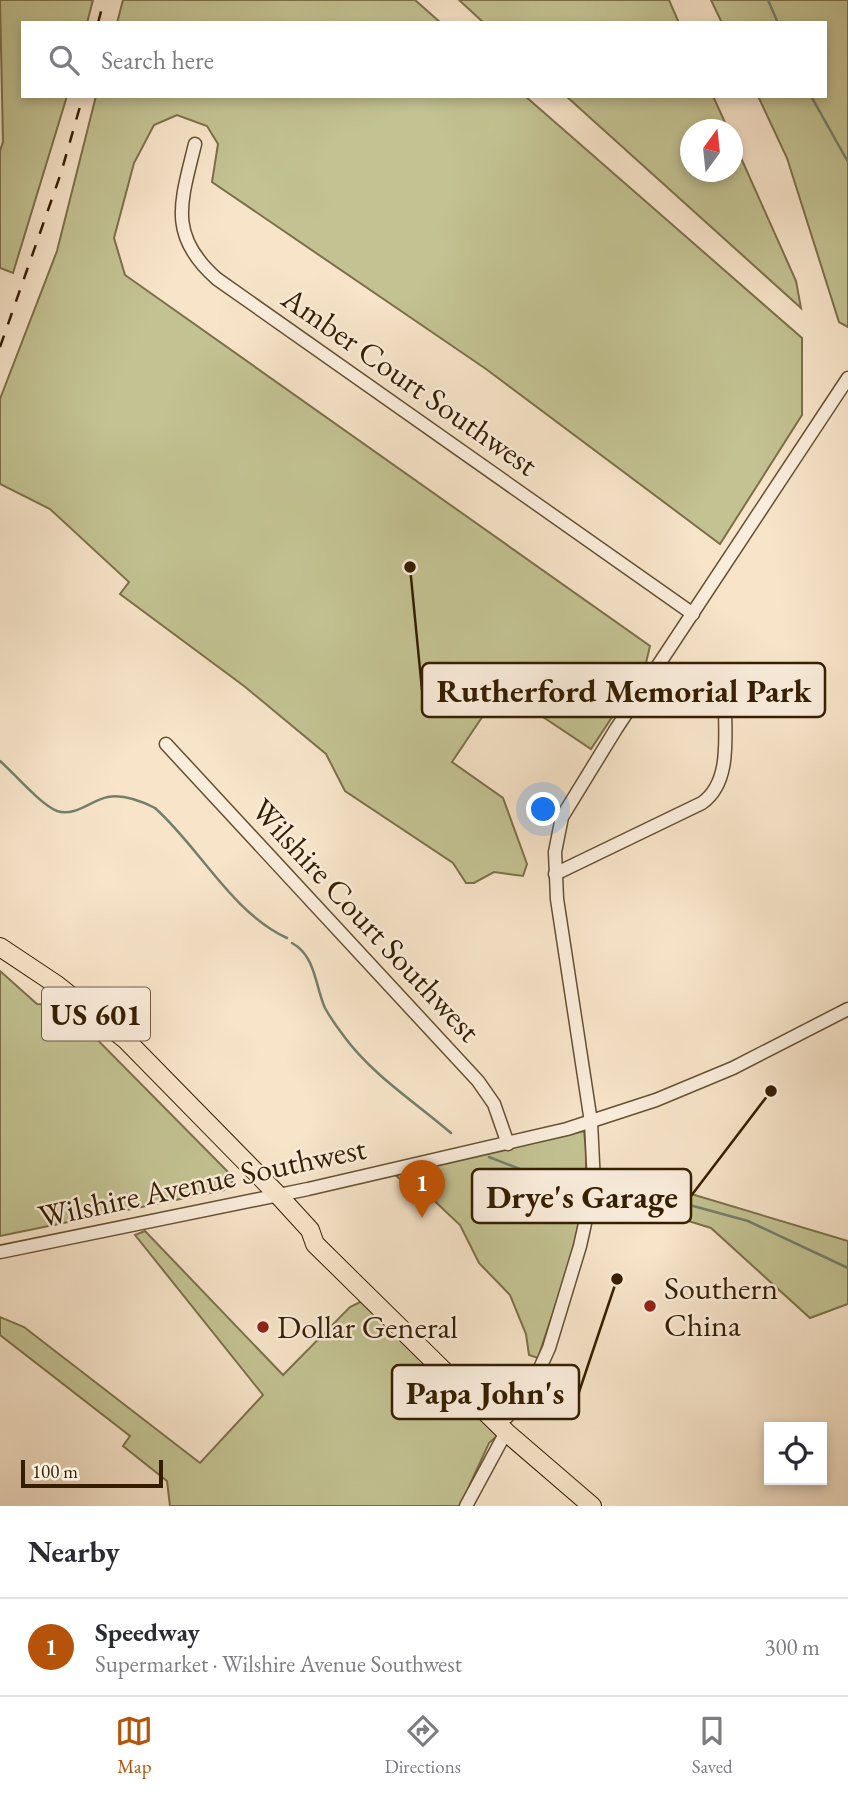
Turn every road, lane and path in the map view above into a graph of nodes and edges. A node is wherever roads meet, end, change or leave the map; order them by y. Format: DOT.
graph roads {
  1 [pos="194,144"];
  2 [pos="848,377"];
  3 [pos="693,614"];
  4 [pos="725,698"];
  5 [pos="166,744"];
  6 [pos="555,874"];
  7 [pos="0,947"];
  8 [pos="848,1009"];
  9 [pos="591,1122"];
  10 [pos="508,1144"];
  11 [pos="278,1195"];
  12 [pos="0,1252"];
  13 [pos="506,1425"];
  14 [pos="466,1506"];
  15 [pos="592,1506"];
  1 -- 3 [label="street, Amber Court Southwest"];
  2 -- 3 [label="street"];
  3 -- 6 [label="street"];
  4 -- 6 [label="street"];
  5 -- 10 [label="street, Wilshire Court Southwest"];
  6 -- 9 [label="street"];
  7 -- 11 [label="highway, US 601"];
  8 -- 9 [label="street, Wilshire Avenue Southwest"];
  9 -- 10 [label="street, Wilshire Avenue Southwest"];
  9 -- 13 [label="street"];
  10 -- 11 [label="street, Wilshire Avenue Southwest"];
  11 -- 12 [label="street, Wilshire Avenue Southwest"];
  11 -- 13 [label="highway, US 601"];
  13 -- 14 [label="street"];
  13 -- 15 [label="highway, US 601"];
}
